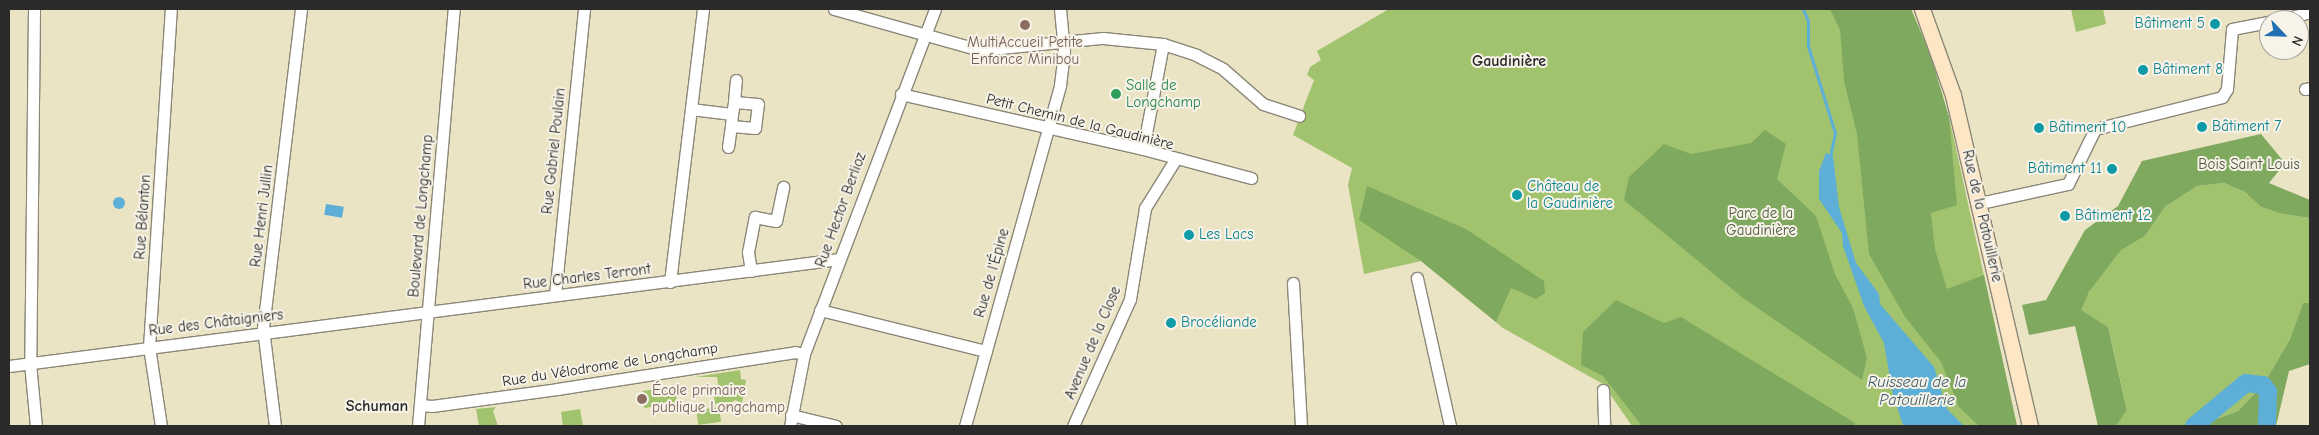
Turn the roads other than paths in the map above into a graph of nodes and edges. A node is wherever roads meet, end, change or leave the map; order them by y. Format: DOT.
graph roads {
  1 [pos="34,9"];
  2 [pos="171,9"];
  3 [pos="302,9"];
  4 [pos="454,9"];
  5 [pos="584,9"];
  6 [pos="703,9"];
  7 [pos="834,9"];
  8 [pos="935,9"];
  9 [pos="1060,9"];
  10 [pos="1922,9"];
  11 [pos="2259,24"];
  12 [pos="926,34"];
  13 [pos="1063,42"];
  14 [pos="1163,44"];
  15 [pos="736,80"];
  16 [pos="901,94"];
  17 [pos="734,102"];
  18 [pos="691,109"];
  19 [pos="1299,116"];
  20 [pos="732,120"];
  21 [pos="1048,128"];
  22 [pos="728,147"];
  23 [pos="1142,149"];
  24 [pos="1175,160"];
  25 [pos="1251,178"];
  26 [pos="783,187"];
  27 [pos="1980,203"];
  28 [pos="839,259"];
  29 [pos="750,271"];
  30 [pos="1417,278"];
  31 [pos="670,282"];
  32 [pos="1293,283"];
  33 [pos="555,295"];
  34 [pos="820,310"];
  35 [pos="428,312"];
  36 [pos="263,332"];
  37 [pos="149,347"];
  38 [pos="986,350"];
  39 [pos="804,354"];
  40 [pos="30,363"];
  41 [pos="9,366"];
  42 [pos="1603,390"];
  43 [pos="420,405"];
  44 [pos="791,420"];
  45 [pos="36,426"];
  46 [pos="161,426"];
  47 [pos="275,426"];
  48 [pos="418,426"];
  49 [pos="836,426"];
  50 [pos="966,426"];
  51 [pos="1073,426"];
  52 [pos="1301,426"];
  53 [pos="1450,426"];
  54 [pos="1604,426"];
  55 [pos="2030,426"];
  1 -- 40 [label="street"];
  2 -- 37 [label="street, Rue Bélanton"];
  3 -- 36 [label="street, Rue Henri Jullin"];
  4 -- 35 [label="street, Boulevard de Longchamp"];
  5 -- 33 [label="street, Rue Gabriel Poulain"];
  6 -- 18 [label="street"];
  7 -- 12 [label="street"];
  8 -- 12 [label="street, Rue Hector Berlioz"];
  9 -- 13 [label="street, Rue de l'Épine"];
  10 -- 27 [label="street, Rue de la Patouillerie"];
  11 -- 27 [label="street"];
  12 -- 13 [label="street"];
  12 -- 16 [label="street, Rue Hector Berlioz"];
  13 -- 14 [label="street"];
  13 -- 21 [label="street, Rue de l'Épine"];
  14 -- 19 [label="street"];
  14 -- 23 [label="street"];
  15 -- 17 [label="street"];
  16 -- 21 [label="street, Petit Chemin de la Gaudinière"];
  16 -- 28 [label="street, Rue Hector Berlioz"];
  17 -- 20 [label="street"];
  17 -- 20 [label="street"];
  18 -- 20 [label="street"];
  18 -- 31 [label="street"];
  20 -- 22 [label="street"];
  21 -- 23 [label="street, Petit Chemin de la Gaudinière"];
  21 -- 38 [label="street, Rue de l'Épine"];
  23 -- 24 [label="street, Petit Chemin de la Gaudinière"];
  24 -- 25 [label="street, Petit Chemin de la Gaudinière"];
  24 -- 51 [label="street, Avenue de la Close"];
  26 -- 29 [label="street"];
  27 -- 55 [label="street, Rue de la Patouillerie"];
  28 -- 29 [label="street, Rue Charles Terront"];
  28 -- 34 [label="street, Rue Hector Berlioz"];
  29 -- 31 [label="street, Rue Charles Terront"];
  30 -- 53 [label="street"];
  31 -- 33 [label="street, Rue Charles Terront"];
  32 -- 52 [label="street"];
  33 -- 35 [label="street, Rue Charles Terront"];
  34 -- 38 [label="street"];
  34 -- 39 [label="street, Rue Hector Berlioz"];
  35 -- 36 [label="street, Rue des Châtaigniers"];
  35 -- 43 [label="street, Boulevard de Longchamp"];
  36 -- 37 [label="street, Rue des Châtaigniers"];
  36 -- 47 [label="street, Rue Henri Jullin"];
  37 -- 40 [label="street, Rue des Châtaigniers"];
  37 -- 46 [label="street, Rue Bélanton"];
  38 -- 50 [label="street, Rue de l'Épine"];
  39 -- 43 [label="street, Rue du Vélodrome de Longchamp"];
  39 -- 44 [label="street, Rue Hector Berlioz"];
  40 -- 41 [label="street, Rue des Châtaigniers"];
  40 -- 45 [label="street"];
  42 -- 54 [label="street"];
  43 -- 48 [label="street, Boulevard de Longchamp"];
  44 -- 49 [label="street"];
}
